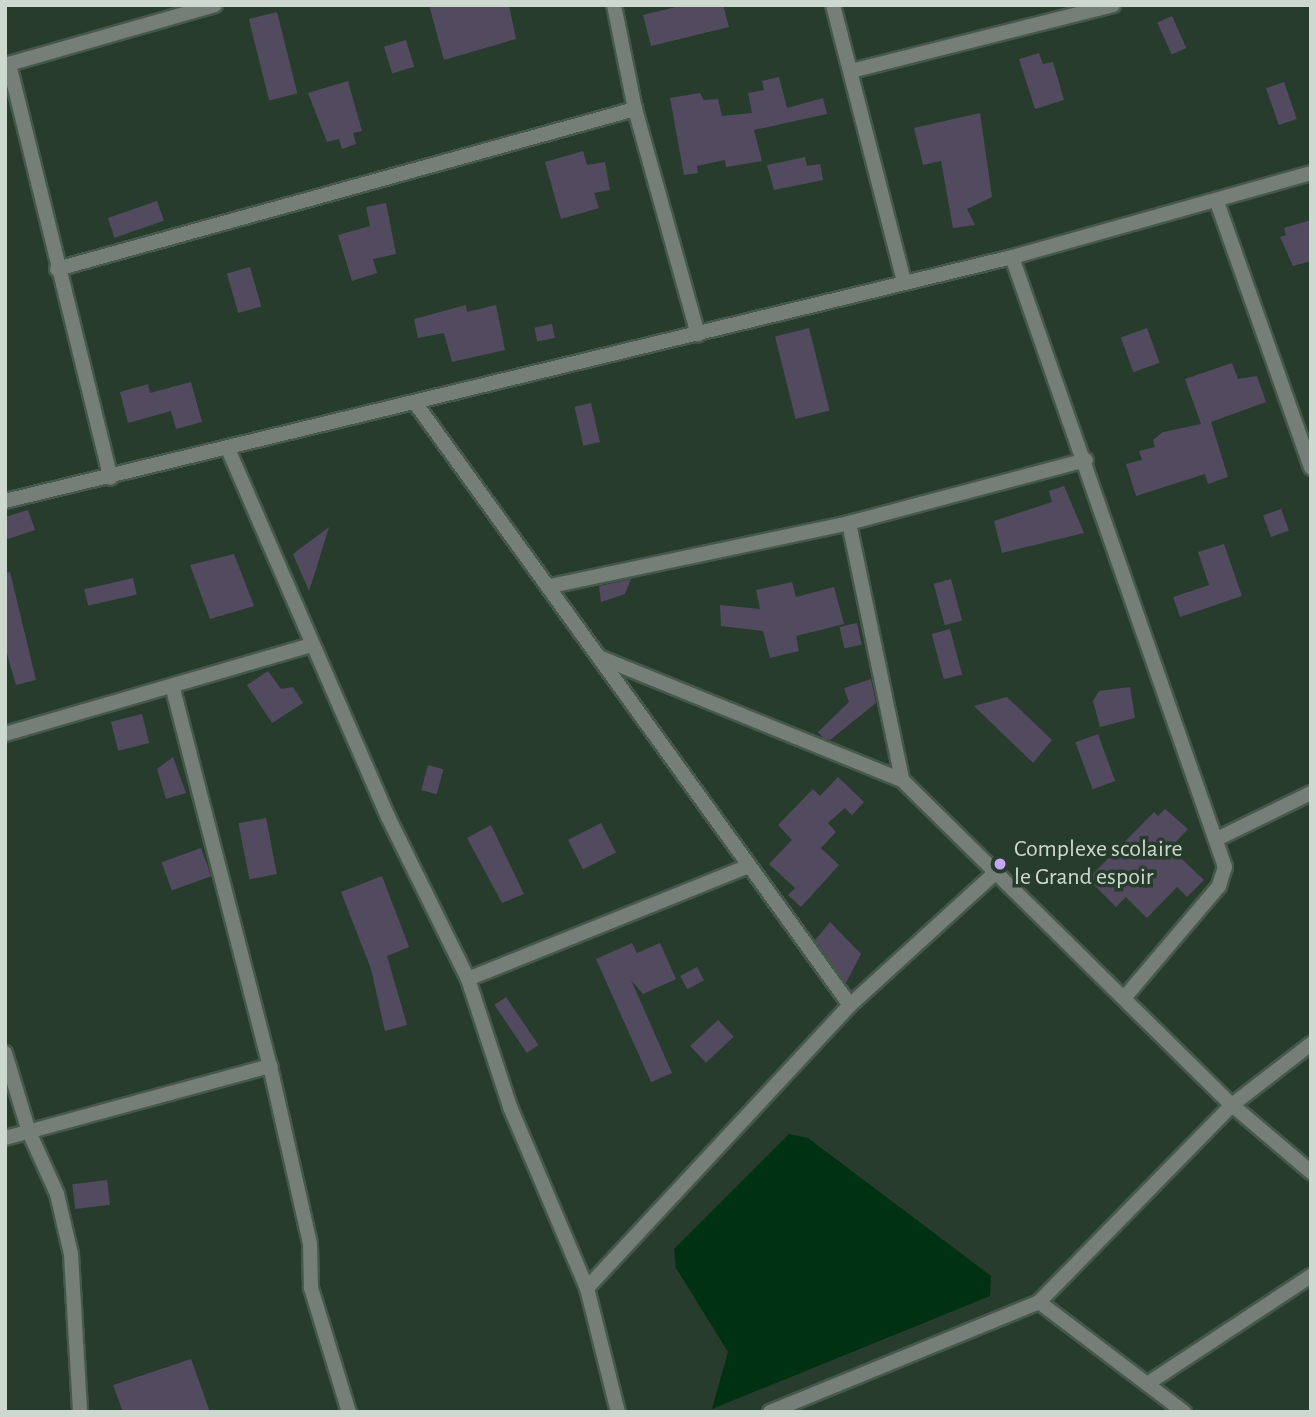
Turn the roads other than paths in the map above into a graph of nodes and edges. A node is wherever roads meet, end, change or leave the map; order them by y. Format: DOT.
graph roads {
  1 [pos="215,5"];
  2 [pos="614,5"];
  3 [pos="833,5"];
  4 [pos="1113,5"];
  5 [pos="7,64"];
  6 [pos="850,71"];
  7 [pos="635,109"];
  8 [pos="1311,173"];
  9 [pos="1217,202"];
  10 [pos="1012,257"];
  11 [pos="57,269"];
  12 [pos="904,281"];
  13 [pos="698,334"];
  14 [pos="416,404"];
  15 [pos="228,449"];
  16 [pos="1086,460"];
  17 [pos="1311,468"];
  18 [pos="111,478"];
  19 [pos="5,501"];
  20 [pos="849,523"];
  21 [pos="551,586"];
  22 [pos="312,645"];
  23 [pos="597,656"];
  24 [pos="173,689"];
  25 [pos="5,734"];
  26 [pos="902,780"];
  27 [pos="1311,793"];
  28 [pos="1217,839"];
  29 [pos="747,867"];
  30 [pos="994,874"];
  31 [pos="468,979"];
  32 [pos="1125,997"];
  33 [pos="850,1005"];
  34 [pos="1311,1044"];
  35 [pos="5,1053"];
  36 [pos="270,1066"];
  37 [pos="1232,1105"];
  38 [pos="29,1132"];
  39 [pos="5,1138"];
  40 [pos="1311,1172"];
  41 [pos="1311,1276"];
  42 [pos="587,1289"];
  43 [pos="1040,1302"];
  44 [pos="1147,1384"];
  45 [pos="80,1412"];
  46 [pos="349,1412"];
  47 [pos="618,1412"];
  48 [pos="770,1412"];
  49 [pos="1184,1412"];
  1 -- 5 [label="street"];
  2 -- 7 [label="street"];
  3 -- 6 [label="street"];
  4 -- 6 [label="street"];
  5 -- 11 [label="street"];
  6 -- 12 [label="street"];
  7 -- 11 [label="street"];
  7 -- 13 [label="street"];
  8 -- 9 [label="street"];
  9 -- 10 [label="street"];
  9 -- 17 [label="street"];
  10 -- 12 [label="street"];
  10 -- 16 [label="street"];
  11 -- 18 [label="street"];
  12 -- 13 [label="street"];
  13 -- 14 [label="street"];
  14 -- 15 [label="street"];
  14 -- 21 [label="street"];
  15 -- 18 [label="street"];
  15 -- 22 [label="street"];
  16 -- 20 [label="street"];
  16 -- 28 [label="street"];
  18 -- 19 [label="street"];
  20 -- 21 [label="street"];
  20 -- 26 [label="street"];
  21 -- 23 [label="street"];
  22 -- 24 [label="street"];
  22 -- 31 [label="street"];
  23 -- 26 [label="street"];
  23 -- 29 [label="street"];
  24 -- 25 [label="street"];
  24 -- 36 [label="street"];
  26 -- 30 [label="street"];
  27 -- 28 [label="street"];
  28 -- 32 [label="street"];
  29 -- 31 [label="street"];
  29 -- 33 [label="street"];
  30 -- 32 [label="street"];
  30 -- 33 [label="street"];
  31 -- 42 [label="street"];
  32 -- 37 [label="street"];
  33 -- 42 [label="street"];
  34 -- 37 [label="street"];
  35 -- 38 [label="street"];
  36 -- 38 [label="street"];
  36 -- 46 [label="street"];
  37 -- 40 [label="street"];
  37 -- 43 [label="street"];
  38 -- 39 [label="street"];
  38 -- 45 [label="street"];
  41 -- 44 [label="street"];
  42 -- 47 [label="street"];
  43 -- 44 [label="street"];
  43 -- 48 [label="street"];
  44 -- 49 [label="street"];
}
